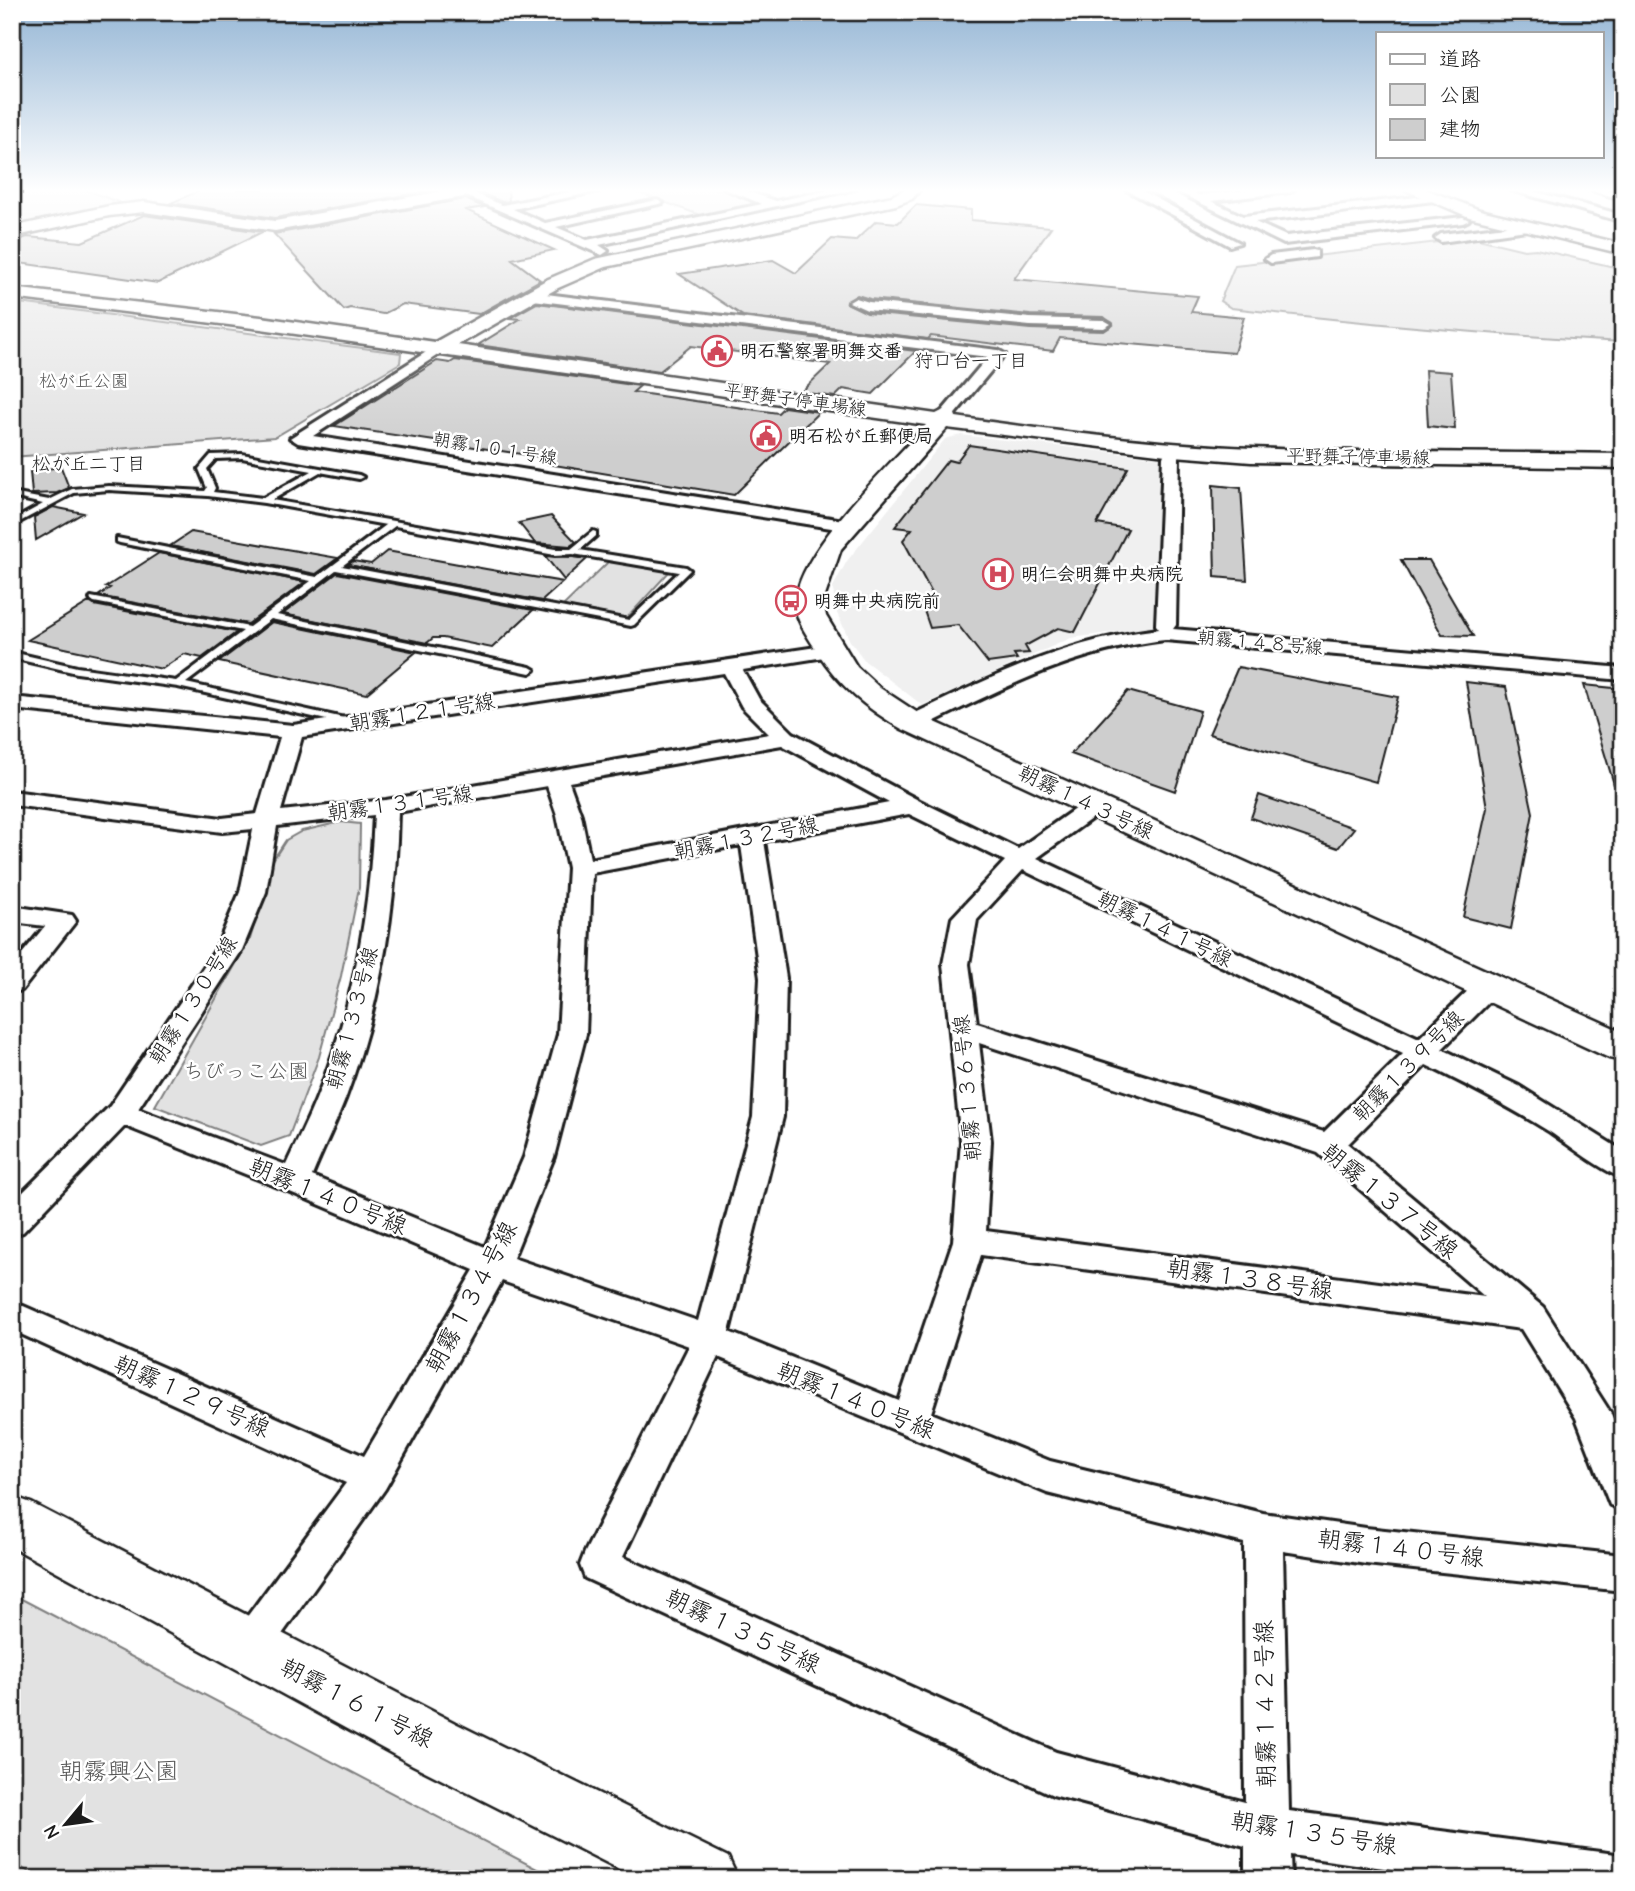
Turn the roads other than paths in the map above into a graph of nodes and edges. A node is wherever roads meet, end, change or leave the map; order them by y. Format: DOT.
graph roads {
  1 [pos="568,277"];
  2 [pos="12,291"];
  3 [pos="530,296"];
  4 [pos="856,302"];
  5 [pos="1030,322"];
  6 [pos="1104,324"];
  7 [pos="443,346"];
  8 [pos="998,354"];
  9 [pos="943,418"];
  10 [pos="1174,449"];
  11 [pos="1623,454"];
  12 [pos="1623,461"];
  13 [pos="319,470"];
  14 [pos="359,477"];
  15 [pos="208,494"];
  16 [pos="12,495"];
  17 [pos="264,501"];
  18 [pos="51,503"];
  19 [pos="12,524"];
  20 [pos="393,524"];
  21 [pos="850,526"];
  22 [pos="593,534"];
  23 [pos="120,540"];
  24 [pos="573,551"];
  25 [pos="337,568"];
  26 [pos="320,579"];
  27 [pos="94,599"];
  28 [pos="268,616"];
  29 [pos="1166,625"];
  30 [pos="249,631"];
  31 [pos="830,651"];
  32 [pos="12,655"];
  33 [pos="730,666"];
  34 [pos="530,670"];
  35 [pos="1623,674"];
  36 [pos="178,684"];
  37 [pos="12,703"];
  38 [pos="353,722"];
  39 [pos="913,723"];
  40 [pos="293,733"];
  41 [pos="785,738"];
  42 [pos="556,779"];
  43 [pos="16,802"];
  44 [pos="912,806"];
  45 [pos="1094,806"];
  46 [pos="386,807"];
  47 [pos="266,822"];
  48 [pos="752,838"];
  49 [pos="1020,859"];
  50 [pos="580,868"];
  51 [pos="12,914"];
  52 [pos="12,984"];
  53 [pos="1488,987"];
  54 [pos="963,1028"];
  55 [pos="1623,1048"];
  56 [pos="1422,1052"];
  57 [pos="120,1113"];
  58 [pos="1329,1145"];
  59 [pos="1623,1167"];
  60 [pos="294,1181"];
  61 [pos="12,1223"];
  62 [pos="969,1241"];
  63 [pos="494,1265"];
  64 [pos="12,1315"];
  65 [pos="1531,1317"];
  66 [pos="710,1339"];
  67 [pos="910,1422"];
  68 [pos="372,1477"];
  69 [pos="1623,1493"];
  70 [pos="12,1520"];
  71 [pos="1263,1530"];
  72 [pos="1623,1573"];
  73 [pos="249,1647"];
  74 [pos="1267,1830"];
  75 [pos="1623,1878"];
  76 [pos="706,1879"];
  77 [pos="1268,1879"];
  1 -- 3 [label="main road"];
  2 -- 7 [label="main road, 平野舞子停車場線"];
  3 -- 7 [label="main road"];
  3 -- 8 [label="street"];
  4 -- 5 [label="street"];
  5 -- 6 [label="street"];
  5 -- 8 [label="street"];
  7 -- 9 [label="main road, 平野舞子停車場線"];
  7 -- 21 [label="street, 朝霧１０１号線"];
  8 -- 9 [label="street"];
  9 -- 10 [label="main road, 平野舞子停車場線"];
  9 -- 11 [label="main road, 平野舞子停車場線"];
  9 -- 21 [label="street, 朝霧１４３号線"];
  10 -- 12 [label="main road, 平野舞子停車場線"];
  10 -- 29 [label="street"];
  13 -- 14 [label="lane"];
  13 -- 15 [label="lane"];
  13 -- 17 [label="lane"];
  15 -- 17 [label="lane"];
  15 -- 18 [label="lane"];
  16 -- 18 [label="lane"];
  17 -- 20 [label="lane"];
  18 -- 19 [label="lane"];
  20 -- 24 [label="lane"];
  20 -- 25 [label="lane"];
  21 -- 31 [label="street, 朝霧１４３号線"];
  22 -- 24 [label="lane"];
  23 -- 26 [label="lane"];
  24 -- 25 [label="lane"];
  25 -- 26 [label="lane"];
  26 -- 28 [label="lane"];
  27 -- 30 [label="lane"];
  28 -- 30 [label="lane"];
  28 -- 34 [label="lane"];
  30 -- 36 [label="lane"];
  31 -- 33 [label="street, 朝霧１２１号線"];
  31 -- 39 [label="street, 朝霧１４３号線"];
  32 -- 36 [label="lane"];
  33 -- 38 [label="street, 朝霧１２１号線"];
  33 -- 41 [label="street, 朝霧１４１号線"];
  35 -- 39 [label="street, 朝霧１４８号線"];
  36 -- 38 [label="lane"];
  37 -- 40 [label="street, 朝霧１２１号線"];
  38 -- 40 [label="street, 朝霧１２１号線"];
  39 -- 45 [label="street, 朝霧１４３号線"];
  40 -- 47 [label="street, 朝霧１３０号線"];
  41 -- 42 [label="street, 朝霧１３１号線"];
  41 -- 44 [label="street, 朝霧１４１号線"];
  42 -- 46 [label="street, 朝霧１３１号線"];
  42 -- 50 [label="street, 朝霧１３４号線"];
  43 -- 47 [label="street, 朝霧１３１号線"];
  44 -- 48 [label="street, 朝霧１３２号線"];
  44 -- 49 [label="street, 朝霧１４１号線"];
  45 -- 49 [label="street, 朝霧１３６号線"];
  45 -- 53 [label="street, 朝霧１４３号線"];
  46 -- 47 [label="street, 朝霧１３１号線"];
  46 -- 60 [label="street, 朝霧１３３号線"];
  47 -- 57 [label="street, 朝霧１３０号線"];
  48 -- 50 [label="street, 朝霧１３２号線"];
  48 -- 66 [label="street, 朝霧１３５号線"];
  49 -- 54 [label="street, 朝霧１３６号線"];
  49 -- 56 [label="street, 朝霧１４１号線"];
  50 -- 63 [label="street, 朝霧１３４号線"];
  51 -- 52 [label="street"];
  53 -- 55 [label="street, 朝霧１４３号線"];
  53 -- 56 [label="street, 朝霧１３９号線"];
  54 -- 58 [label="street, 朝霧１３７号線"];
  54 -- 62 [label="street, 朝霧１３６号線"];
  56 -- 58 [label="street, 朝霧１３９号線"];
  56 -- 59 [label="street, 朝霧１４１号線"];
  57 -- 60 [label="street, 朝霧１４０号線"];
  57 -- 61 [label="street, 朝霧１３０号線"];
  58 -- 65 [label="street, 朝霧１３７号線"];
  60 -- 63 [label="street, 朝霧１４０号線"];
  62 -- 65 [label="street, 朝霧１３８号線"];
  62 -- 67 [label="street, 朝霧１３６号線"];
  63 -- 66 [label="street, 朝霧１４０号線"];
  63 -- 68 [label="street, 朝霧１３４号線"];
  64 -- 68 [label="street, 朝霧１２９号線"];
  65 -- 69 [label="street, 朝霧１３７号線"];
  66 -- 67 [label="street, 朝霧１４０号線"];
  66 -- 74 [label="street, 朝霧１３５号線"];
  67 -- 71 [label="street, 朝霧１４０号線"];
  68 -- 73 [label="street, 朝霧１３４号線"];
  70 -- 73 [label="main road, 朝霧１６１号線"];
  71 -- 72 [label="street, 朝霧１４０号線"];
  71 -- 74 [label="street, 朝霧１４２号線"];
  73 -- 76 [label="main road, 朝霧１６１号線"];
  74 -- 75 [label="street, 朝霧１３５号線"];
  74 -- 77 [label="street, 朝霧１４２号線"];
}
